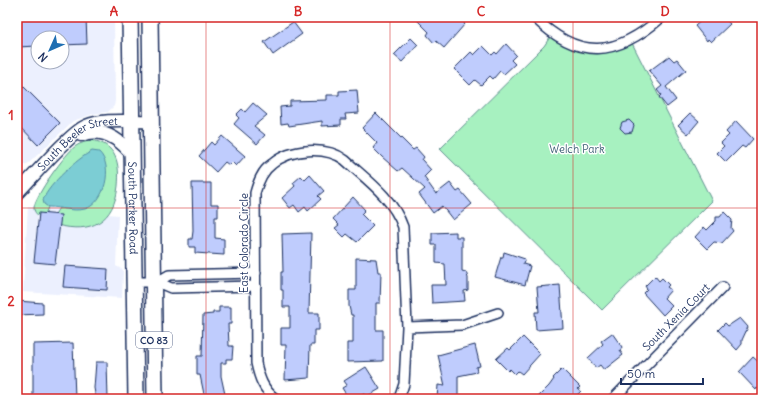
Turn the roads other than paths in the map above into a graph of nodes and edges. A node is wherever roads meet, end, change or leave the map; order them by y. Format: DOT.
graph roads {
  1 [pos="130,17"];
  2 [pos="150,17"];
  3 [pos="534,17"];
  4 [pos="662,17"];
  5 [pos="151,121"];
  6 [pos="132,122"];
  7 [pos="63,145"];
  8 [pos="133,156"];
  9 [pos="18,191"];
  10 [pos="256,273"];
  11 [pos="134,282"];
  12 [pos="155,282"];
  13 [pos="256,286"];
  14 [pos="723,287"];
  15 [pos="498,313"];
  16 [pos="407,327"];
  17 [pos="136,399"];
  18 [pos="155,399"];
  19 [pos="276,399"];
  20 [pos="399,399"];
  21 [pos="613,399"];
  1 -- 6 [label="main road, South Parker Road / CO 83"];
  2 -- 5 [label="main road, South Parker Road / CO 83"];
  3 -- 4 [label="street"];
  5 -- 6 [label="street, South Beeler Street"];
  5 -- 12 [label="main road, South Parker Road / CO 83"];
  6 -- 7 [label="street, South Beeler Street"];
  6 -- 8 [label="main road, South Parker Road / CO 83"];
  7 -- 8 [label="street"];
  7 -- 9 [label="street, South Beeler Street"];
  8 -- 11 [label="main road, South Parker Road / CO 83"];
  10 -- 12 [label="street"];
  10 -- 13 [label="street, East Colorado Circle"];
  10 -- 16 [label="street, East Colorado Circle"];
  11 -- 12 [label="street"];
  11 -- 17 [label="main road, South Parker Road / CO 83"];
  12 -- 13 [label="street"];
  12 -- 18 [label="main road, South Parker Road / CO 83"];
  13 -- 19 [label="street, East Colorado Circle"];
  14 -- 21 [label="street, South Xenia Court"];
  15 -- 16 [label="street"];
  16 -- 20 [label="street, East Colorado Circle"];
}
